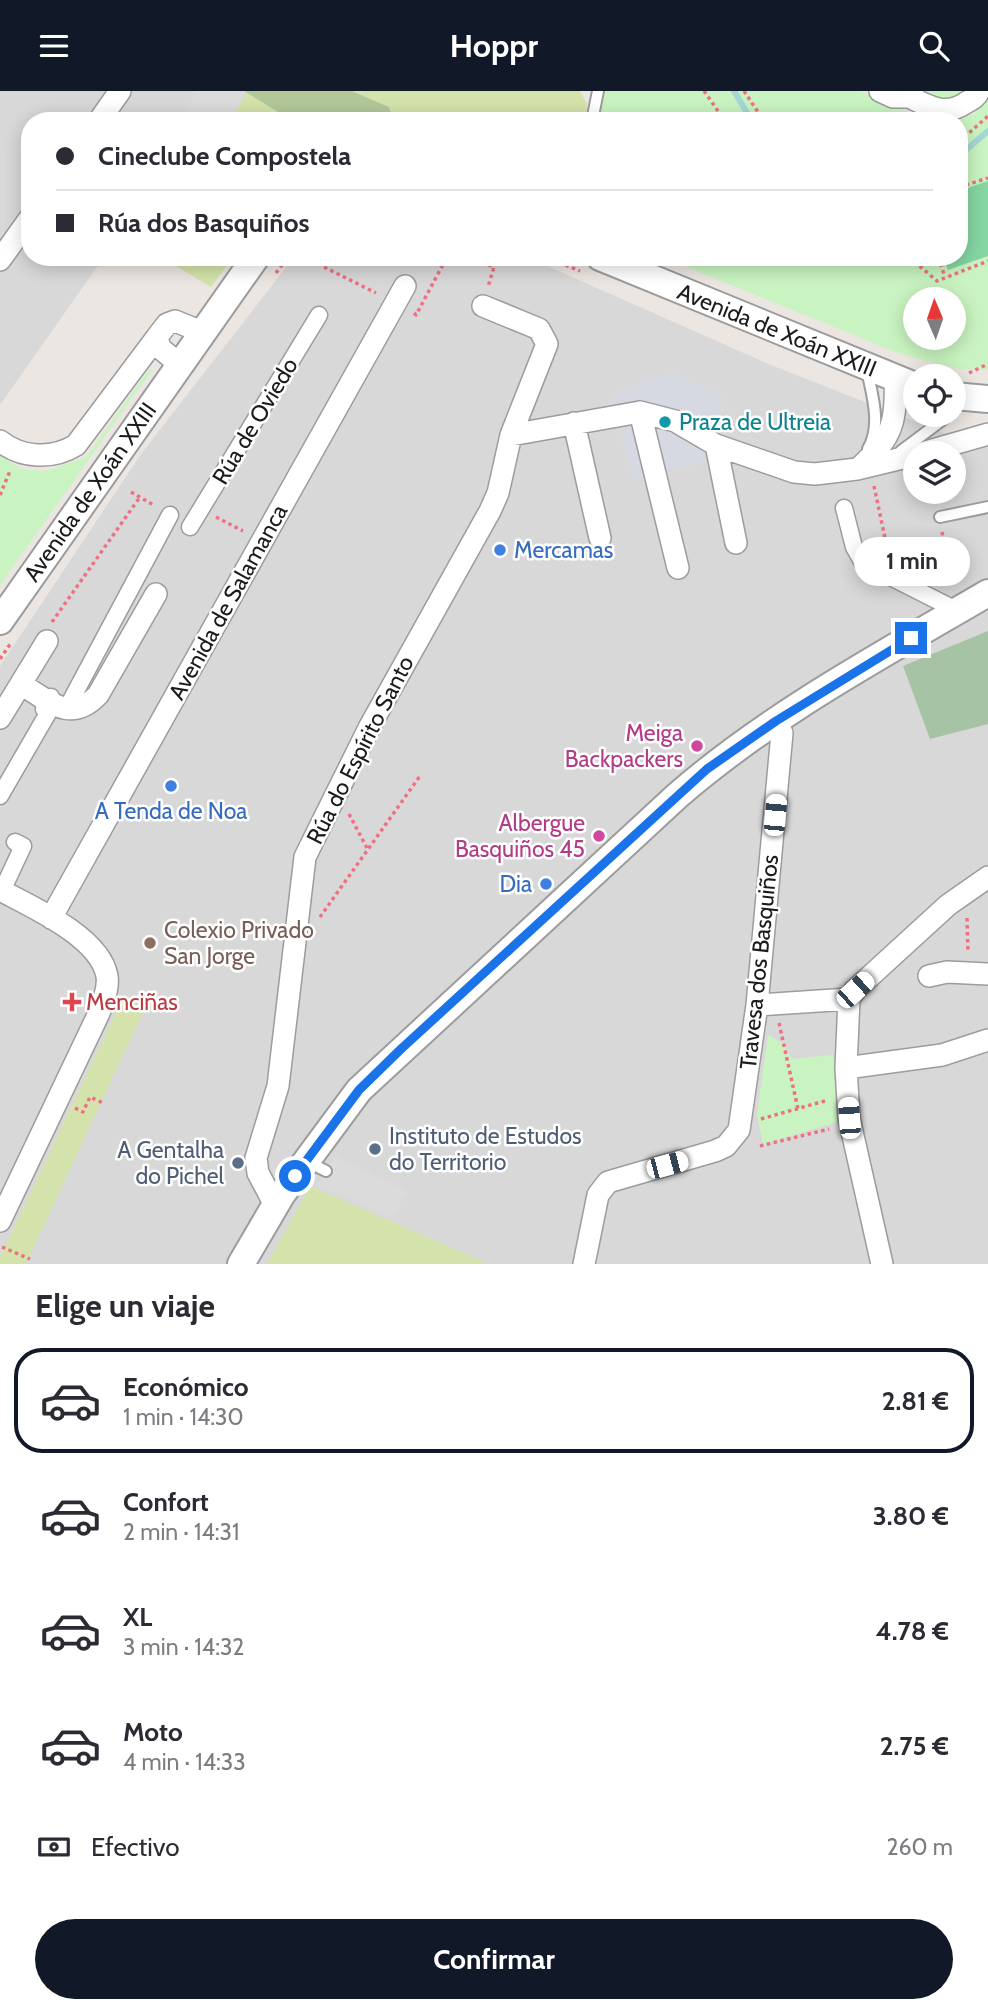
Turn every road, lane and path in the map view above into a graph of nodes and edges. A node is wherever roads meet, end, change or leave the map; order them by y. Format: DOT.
graph roads {
  1 [pos="120,91"];
  2 [pos="598,91"];
  3 [pos="704,91"];
  4 [pos="744,91"];
  5 [pos="880,91"];
  6 [pos="979,91"];
  7 [pos="911,94"];
  8 [pos="105,112"];
  9 [pos="594,112"];
  10 [pos="719,112"];
  11 [pos="758,112"];
  12 [pos="988,116"];
  13 [pos="968,134"];
  14 [pos="988,178"];
  15 [pos="968,184"];
  16 [pos="21,231"];
  17 [pos="0,260"];
  18 [pos="988,261"];
  19 [pos="250,266"];
  20 [pos="324,266"];
  21 [pos="442,266"];
  22 [pos="622,266"];
  23 [pos="920,266"];
  24 [pos="941,266"];
  25 [pos="945,277"];
  26 [pos="405,286"];
  27 [pos="365,288"];
  28 [pos="483,306"];
  29 [pos="416,314"];
  30 [pos="319,315"];
  31 [pos="202,332"];
  32 [pos="161,350"];
  33 [pos="988,364"];
  34 [pos="866,367"];
  35 [pos="903,381"];
  36 [pos="903,388"];
  37 [pos="966,393"];
  38 [pos="640,412"];
  39 [pos="575,423"];
  40 [pos="934,427"];
  41 [pos="988,434"];
  42 [pos="511,435"];
  43 [pos="0,441"];
  44 [pos="964,441"];
  45 [pos="716,445"];
  46 [pos="903,459"];
  47 [pos="15,461"];
  48 [pos="864,471"];
  49 [pos="0,480"];
  50 [pos="5,484"];
  51 [pos="131,492"];
  52 [pos="0,495"];
  53 [pos="988,507"];
  54 [pos="844,508"];
  55 [pos="201,510"];
  56 [pos="170,515"];
  57 [pos="940,517"];
  58 [pos="190,527"];
  59 [pos="600,538"];
  60 [pos="262,540"];
  61 [pos="736,543"];
  62 [pos="947,556"];
  63 [pos="678,568"];
  64 [pos="893,576"];
  65 [pos="988,593"];
  66 [pos="156,594"];
  67 [pos="956,610"];
  68 [pos="0,621"];
  69 [pos="47,641"];
  70 [pos="21,684"];
  71 [pos="56,700"];
  72 [pos="0,718"];
  73 [pos="776,721"];
  74 [pos="420,776"];
  75 [pos="0,796"];
  76 [pos="360,834"];
  77 [pos="15,842"];
  78 [pos="368,851"];
  79 [pos="988,877"];
  80 [pos="1,891"];
  81 [pos="963,913"];
  82 [pos="51,918"];
  83 [pos="314,925"];
  84 [pos="978,974"];
  85 [pos="929,976"];
  86 [pos="849,999"];
  87 [pos="757,1005"];
  88 [pos="780,1028"];
  89 [pos="988,1040"];
  90 [pos="846,1068"];
  91 [pos="835,1098"];
  92 [pos="103,1103"];
  93 [pos="70,1105"];
  94 [pos="798,1109"];
  95 [pos="747,1121"];
  96 [pos="838,1127"];
  97 [pos="760,1146"];
  98 [pos="275,1205"];
  99 [pos="0,1221"];
  100 [pos="2,1247"];
  101 [pos="30,1259"];
  102 [pos="241,1264"];
  103 [pos="584,1264"];
  104 [pos="882,1264"];
  1 -- 8 [label="street"];
  2 -- 9 [label="lane"];
  3 -- 10 [label="path"];
  4 -- 11 [label="path"];
  5 -- 7 [label="street"];
  6 -- 7 [label="street"];
  12 -- 13 [label="path"];
  14 -- 15 [label="path"];
  16 -- 17 [label="street"];
  18 -- 25 [label="path"];
  19 -- 31 [label="street, Avenida de Xoán XXIII"];
  20 -- 27 [label="path"];
  21 -- 29 [label="path"];
  22 -- 34 [label="street, Avenida de Xoán XXIII"];
  23 -- 25 [label="path"];
  24 -- 25 [label="path"];
  26 -- 60 [label="street, Avenida de Salamanca"];
  28 -- 42 [label="street"];
  30 -- 55 [label="street, Rúa de Oviedo"];
  31 -- 32 [label="street, Avenida de Xoán XXIII"];
  31 -- 32 [label="street"];
  32 -- 43 [label="street"];
  32 -- 68 [label="street, Avenida de Xoán XXIII"];
  33 -- 37 [label="path"];
  34 -- 35 [label="street, Avenida de Xoán XXIII"];
  34 -- 48 [label="lane"];
  36 -- 48 [label="street"];
  38 -- 39 [label="street"];
  38 -- 45 [label="street"];
  38 -- 63 [label="street"];
  39 -- 42 [label="street"];
  39 -- 59 [label="street"];
  40 -- 48 [label="lane"];
  41 -- 44 [label="street"];
  42 -- 98 [label="street, Rúa do Espírito Santo"];
  45 -- 48 [label="street"];
  45 -- 61 [label="street"];
  46 -- 48 [label="street"];
  47 -- 50 [label="path"];
  48 -- 64 [label="path"];
  49 -- 50 [label="path"];
  50 -- 52 [label="path"];
  51 -- 69 [label="path"];
  53 -- 57 [label="lane"];
  54 -- 64 [label="street"];
  55 -- 58 [label="street, Rúa de Oviedo"];
  55 -- 60 [label="path"];
  56 -- 71 [label="street"];
  57 -- 62 [label="path"];
  60 -- 82 [label="street, Avenida de Salamanca"];
  64 -- 67 [label="street"];
  65 -- 67 [label="street"];
  66 -- 71 [label="street"];
  67 -- 73 [label="street"];
  69 -- 70 [label="street"];
  70 -- 71 [label="street"];
  70 -- 72 [label="street"];
  71 -- 75 [label="street"];
  73 -- 87 [label="street, Travesa dos Basquiños"];
  73 -- 98 [label="street"];
  74 -- 78 [label="path"];
  76 -- 78 [label="path"];
  77 -- 80 [label="street"];
  78 -- 83 [label="path"];
  79 -- 86 [label="street"];
  80 -- 82 [label="street"];
  81 -- 84 [label="path"];
  82 -- 99 [label="street"];
  84 -- 85 [label="street"];
  86 -- 87 [label="street"];
  86 -- 90 [label="street"];
  87 -- 95 [label="street, Travesa dos Basquiños"];
  88 -- 94 [label="path"];
  89 -- 90 [label="street"];
  90 -- 104 [label="street"];
  91 -- 94 [label="path"];
  92 -- 93 [label="path"];
  94 -- 95 [label="path"];
  95 -- 103 [label="street"];
  96 -- 97 [label="path"];
  98 -- 102 [label="street"];
  100 -- 101 [label="path"];
}
